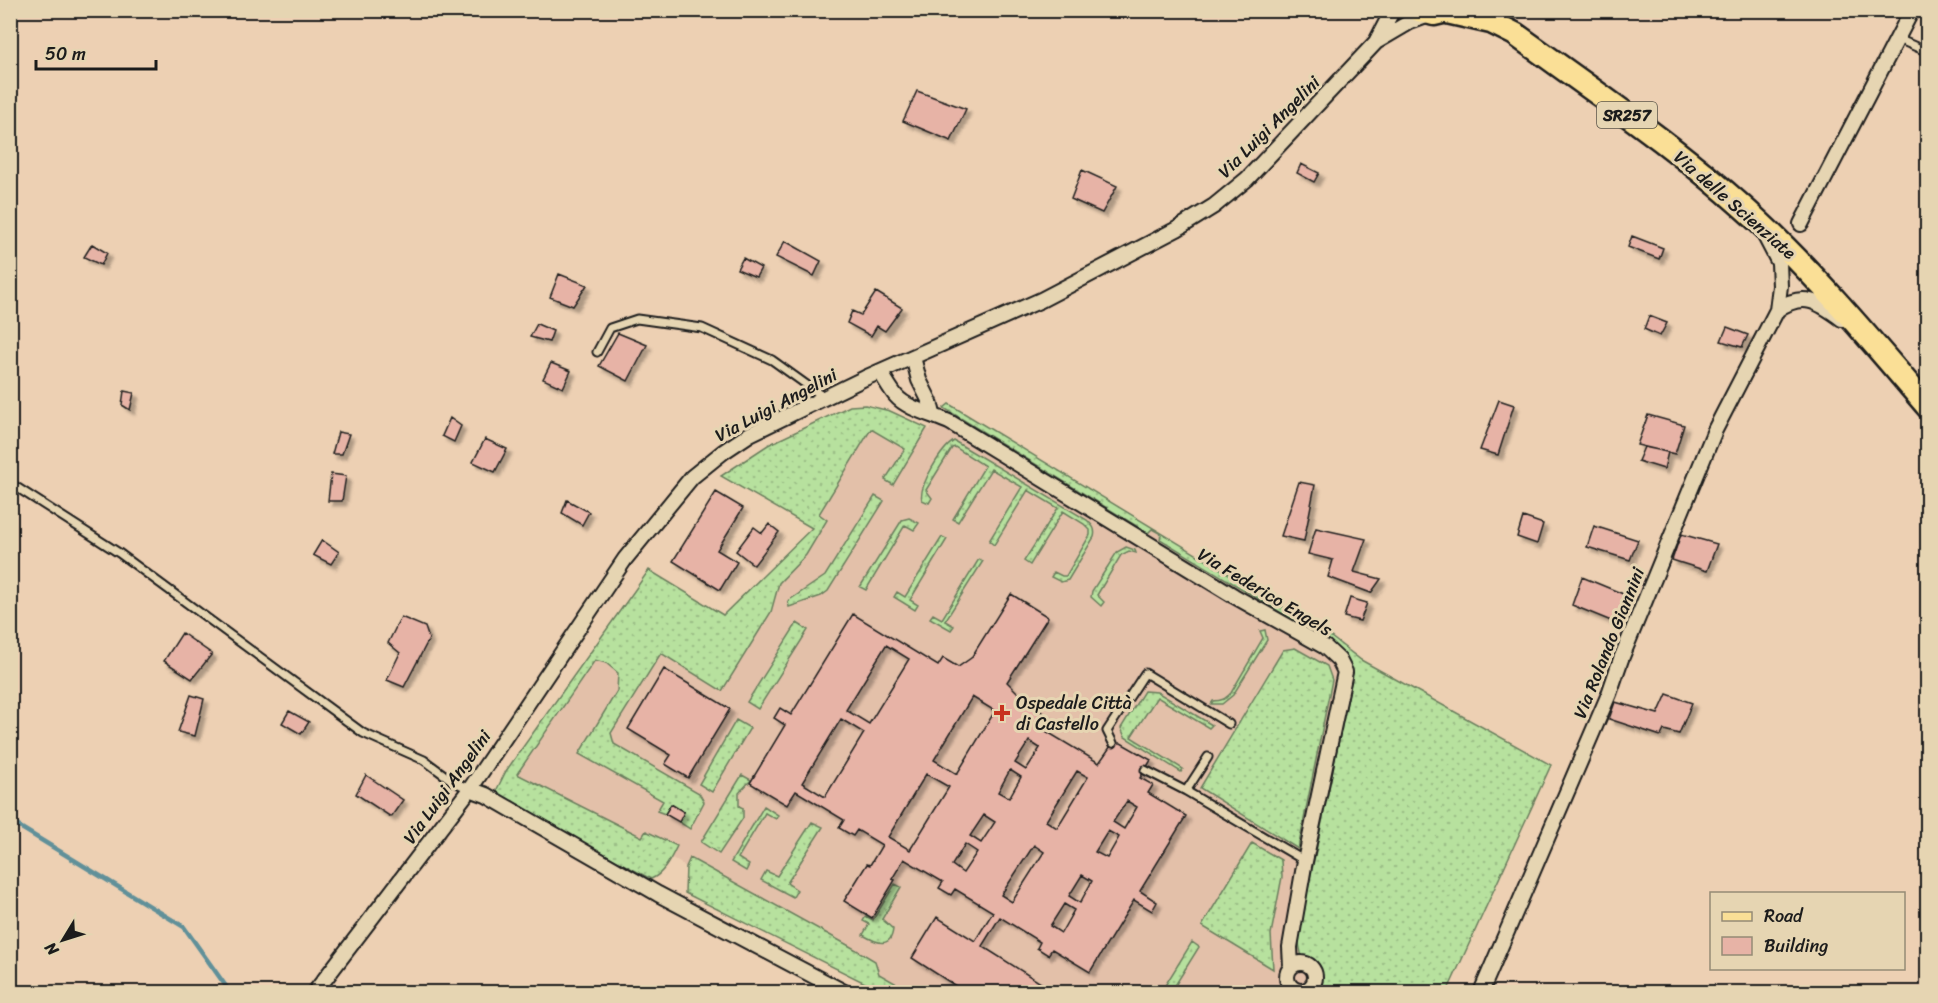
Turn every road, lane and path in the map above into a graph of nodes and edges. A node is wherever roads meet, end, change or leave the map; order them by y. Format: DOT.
graph roads {
  1 [pos="1390,10"];
  2 [pos="1496,10"];
  3 [pos="1912,10"];
  4 [pos="1438,12"];
  5 [pos="1515,34"];
  6 [pos="1898,39"];
  7 [pos="1376,42"];
  8 [pos="1928,52"];
  9 [pos="1735,201"];
  10 [pos="1801,224"];
  11 [pos="1777,310"];
  12 [pos="597,352"];
  13 [pos="1883,356"];
  14 [pos="913,357"];
  15 [pos="880,372"];
  16 [pos="825,398"];
  17 [pos="1928,407"];
  18 [pos="933,414"];
  19 [pos="10,483"];
  20 [pos="1229,724"];
  21 [pos="1113,743"];
  22 [pos="1208,757"];
  23 [pos="1145,770"];
  24 [pos="470,789"];
  25 [pos="1186,791"];
  26 [pos="1305,861"];
  27 [pos="1298,965"];
  28 [pos="1307,991"];
  29 [pos="315,993"];
  30 [pos="844,993"];
  31 [pos="1481,993"];
  1 -- 7 [label="street, Via Luigi Angelini"];
  2 -- 5 [label="main road, Via delle Scienziate / SR257"];
  3 -- 6 [label="street"];
  4 -- 5 [label="main road, Via delle Scienziate / SR257"];
  4 -- 7 [label="street, Via Luigi Angelini"];
  5 -- 9 [label="main road, Via delle Scienziate / SR257"];
  6 -- 8 [label="lane"];
  6 -- 10 [label="street"];
  7 -- 14 [label="street, Via Luigi Angelini"];
  9 -- 11 [label="street, Via Rolando Giannini"];
  9 -- 13 [label="main road, Via delle Scienziate / SR257"];
  11 -- 13 [label="street"];
  11 -- 31 [label="street, Via Rolando Giannini"];
  12 -- 16 [label="lane"];
  13 -- 17 [label="main road, Via delle Scienziate / SR257"];
  14 -- 15 [label="street, Via Luigi Angelini"];
  14 -- 18 [label="street"];
  15 -- 16 [label="street, Via Luigi Angelini"];
  15 -- 18 [label="street, Via Federico Engels"];
  16 -- 24 [label="street, Via Luigi Angelini"];
  18 -- 26 [label="street, Via Federico Engels"];
  19 -- 24 [label="lane"];
  20 -- 21 [label="lane"];
  22 -- 25 [label="lane"];
  23 -- 25 [label="lane"];
  24 -- 29 [label="street, Via Luigi Angelini"];
  24 -- 30 [label="street"];
  25 -- 26 [label="lane"];
  26 -- 27 [label="street, Via Federico Engels"];
  27 -- 28 [label="street"];
  27 -- 28 [label="street"];
}
